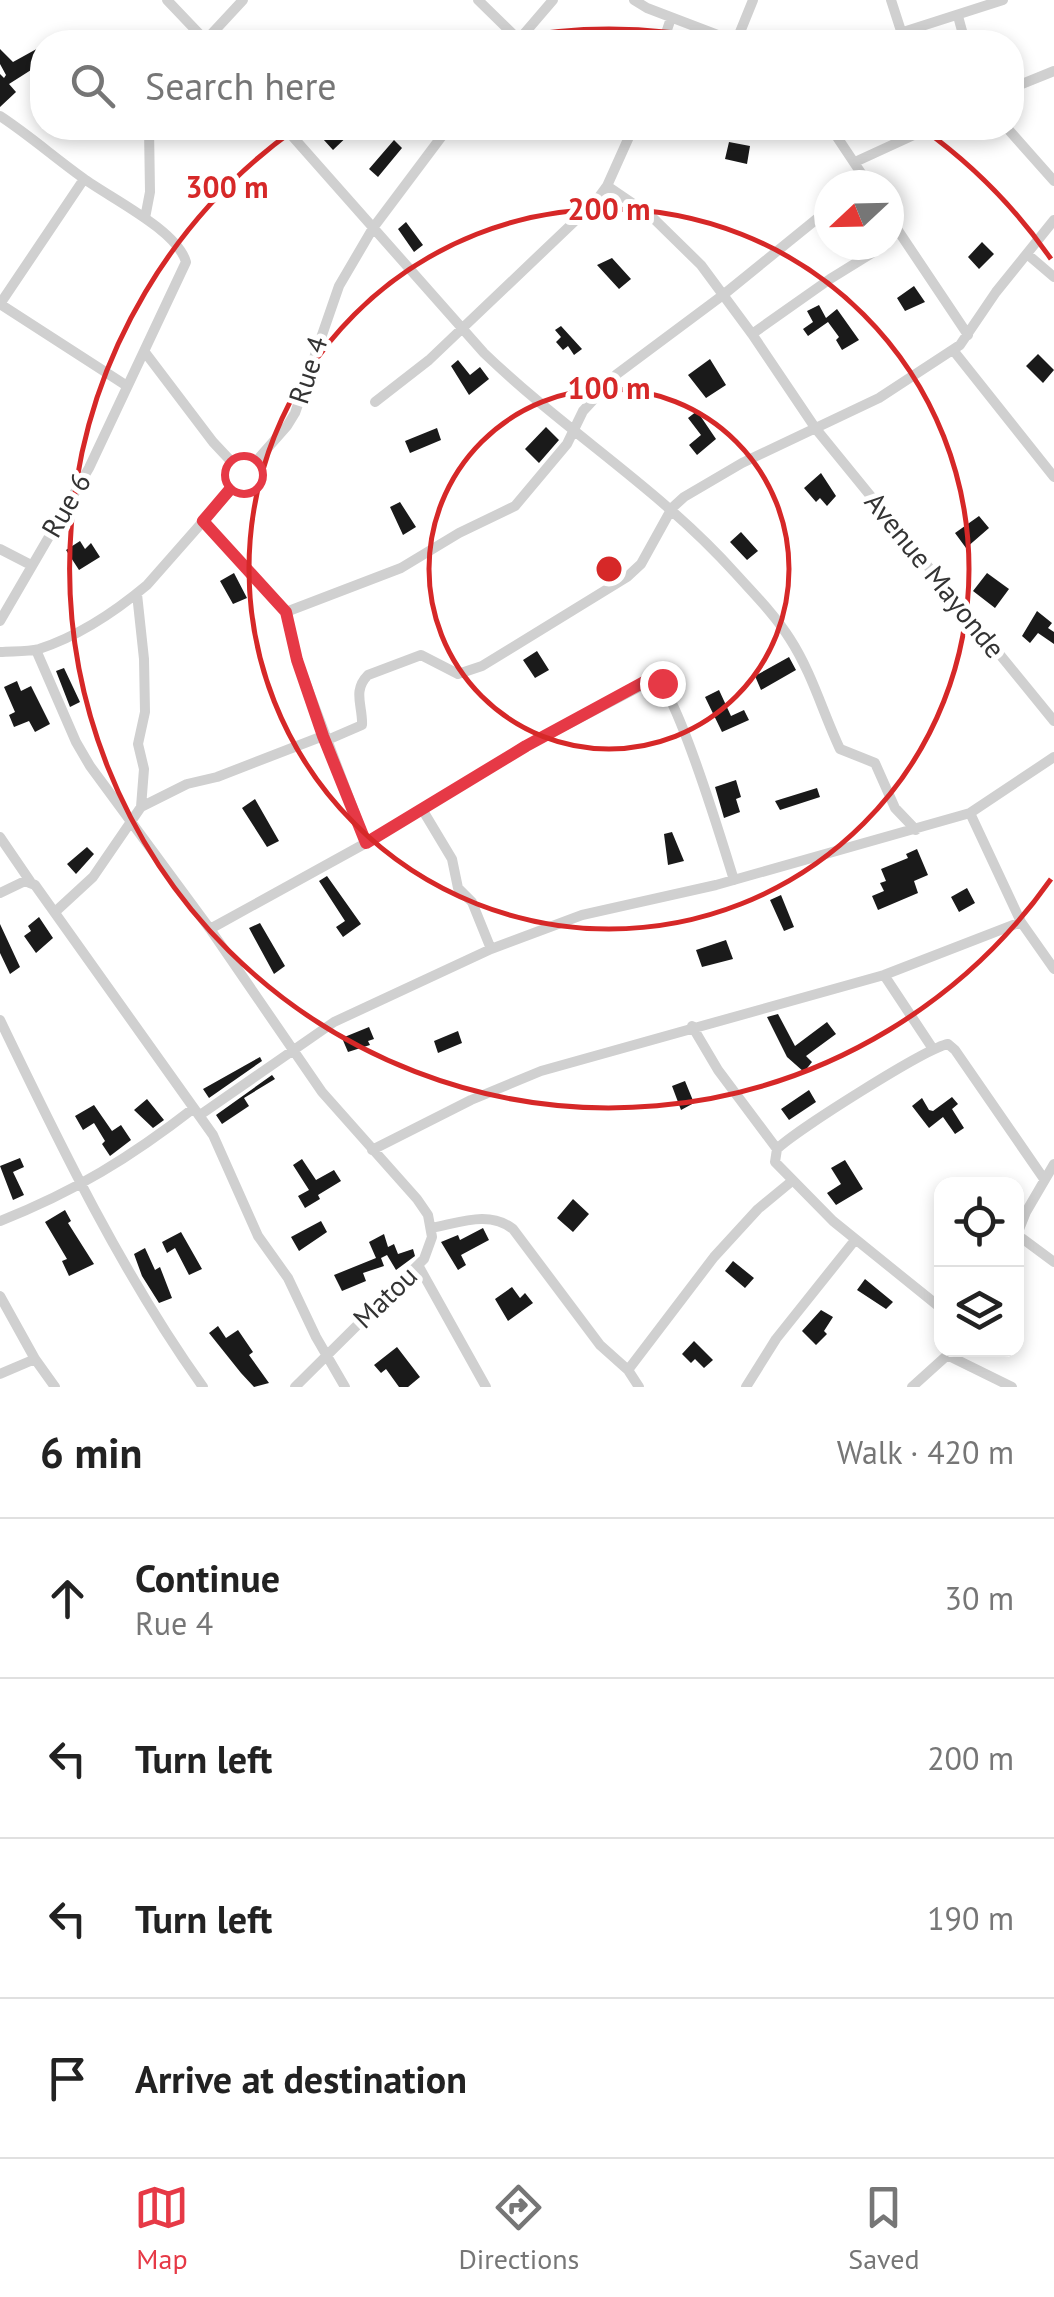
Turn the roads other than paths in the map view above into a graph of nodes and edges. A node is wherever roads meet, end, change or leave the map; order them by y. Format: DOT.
graph roads {
  1 [pos="167,0"];
  2 [pos="243,0"];
  3 [pos="478,0"];
  4 [pos="553,0"];
  5 [pos="634,0"];
  6 [pos="753,0"];
  7 [pos="891,0"];
  8 [pos="962,0"];
  9 [pos="1004,0"];
  10 [pos="961,15"];
  11 [pos="671,18"];
  12 [pos="195,30"];
  13 [pos="217,30"];
  14 [pos="507,30"];
  15 [pos="527,30"];
  16 [pos="667,30"];
  17 [pos="704,30"];
  18 [pos="741,30"];
  19 [pos="901,30"];
  20 [pos="914,30"];
  21 [pos="964,30"];
  22 [pos="1054,72"];
  23 [pos="1024,83"];
  24 [pos="0,116"];
  25 [pos="30,138"];
  26 [pos="32,140"];
  27 [pos="149,140"];
  28 [pos="296,140"];
  29 [pos="439,140"];
  30 [pos="628,140"];
  31 [pos="839,140"];
  32 [pos="903,140"];
  33 [pos="1018,140"];
  34 [pos="855,162"];
  35 [pos="858,170"];
  36 [pos="84,179"];
  37 [pos="1054,180"];
  38 [pos="607,186"];
  39 [pos="145,218"];
  40 [pos="1054,220"];
  41 [pos="814,221"];
  42 [pos="373,228"];
  43 [pos="904,240"];
  44 [pos="1027,254"];
  45 [pos="861,260"];
  46 [pos="1054,276"];
  47 [pos="724,295"];
  48 [pos="0,304"];
  49 [pos="462,330"];
  50 [pos="752,334"];
  51 [pos="968,335"];
  52 [pos="953,350"];
  53 [pos="144,351"];
  54 [pos="127,386"];
  55 [pos="375,402"];
  56 [pos="573,428"];
  57 [pos="816,429"];
  58 [pos="243,474"];
  59 [pos="1054,477"];
  60 [pos="672,508"];
  61 [pos="203,521"];
  62 [pos="0,549"];
  63 [pos="31,565"];
  64 [pos="136,594"];
  65 [pos="286,612"];
  66 [pos="0,621"];
  67 [pos="36,650"];
  68 [pos="0,652"];
  69 [pos="1054,721"];
  70 [pos="324,739"];
  71 [pos="1054,757"];
  72 [pos="141,808"];
  73 [pos="422,809"];
  74 [pos="970,814"];
  75 [pos="133,823"];
  76 [pos="916,830"];
  77 [pos="0,837"];
  78 [pos="366,843"];
  79 [pos="734,880"];
  80 [pos="30,881"];
  81 [pos="0,892"];
  82 [pos="55,912"];
  83 [pos="1021,922"];
  84 [pos="210,930"];
  85 [pos="491,949"];
  86 [pos="1054,969"];
  87 [pos="884,975"];
  88 [pos="0,1020"];
  89 [pos="692,1026"];
  90 [pos="293,1050"];
  91 [pos="933,1050"];
  92 [pos="197,1111"];
  93 [pos="777,1149"];
  94 [pos="372,1150"];
  95 [pos="1054,1164"];
  96 [pos="1044,1179"];
  97 [pos="792,1181"];
  98 [pos="84,1185"];
  99 [pos="1024,1220"];
  100 [pos="0,1221"];
  101 [pos="432,1228"];
  102 [pos="854,1240"];
  103 [pos="1024,1241"];
  104 [pos="1054,1262"];
  105 [pos="418,1265"];
  106 [pos="0,1296"];
  107 [pos="934,1303"];
  108 [pos="326,1356"];
  109 [pos="945,1357"];
  110 [pos="959,1357"];
  111 [pos="35,1359"];
  112 [pos="628,1370"];
  113 [pos="0,1374"];
  114 [pos="56,1387"];
  115 [pos="204,1387"];
  116 [pos="294,1387"];
  117 [pos="346,1387"];
  118 [pos="486,1387"];
  119 [pos="639,1387"];
  120 [pos="746,1387"];
  121 [pos="912,1387"];
  122 [pos="1012,1387"];
  1 -- 12 [label="street"];
  2 -- 13 [label="street"];
  3 -- 14 [label="street"];
  4 -- 15 [label="street"];
  5 -- 11 [label="street"];
  6 -- 18 [label="street"];
  7 -- 19 [label="street"];
  8 -- 10 [label="street"];
  9 -- 10 [label="street"];
  10 -- 20 [label="street"];
  10 -- 21 [label="street"];
  11 -- 16 [label="street"];
  11 -- 17 [label="street"];
  22 -- 23 [label="street"];
  24 -- 25 [label="street"];
  26 -- 36 [label="street"];
  27 -- 39 [label="street"];
  28 -- 42 [label="street"];
  29 -- 42 [label="street, Rue 4"];
  30 -- 38 [label="street"];
  31 -- 34 [label="street"];
  32 -- 34 [label="street"];
  33 -- 37 [label="street"];
  34 -- 35 [label="street"];
  36 -- 39 [label="street"];
  36 -- 48 [label="street"];
  38 -- 47 [label="street, Avenue Mayonde"];
  38 -- 49 [label="street"];
  39 -- 53 [label="street, Rue 6"];
  40 -- 44 [label="street"];
  41 -- 47 [label="street"];
  42 -- 49 [label="street"];
  42 -- 58 [label="street, Rue 4"];
  43 -- 51 [label="street"];
  44 -- 46 [label="street"];
  44 -- 51 [label="street"];
  45 -- 50 [label="street"];
  47 -- 50 [label="street, Avenue Mayonde"];
  47 -- 56 [label="street"];
  48 -- 54 [label="street"];
  49 -- 55 [label="street"];
  49 -- 56 [label="street"];
  50 -- 57 [label="street, Avenue Mayonde"];
  51 -- 52 [label="street"];
  52 -- 57 [label="street"];
  52 -- 59 [label="street"];
  53 -- 54 [label="street, Rue 6"];
  53 -- 58 [label="street"];
  54 -- 63 [label="street, Rue 6"];
  56 -- 60 [label="street"];
  56 -- 65 [label="street"];
  57 -- 60 [label="street"];
  57 -- 69 [label="street, Avenue Mayonde"];
  58 -- 61 [label="street, Rue 4"];
  60 -- 70 [label="street"];
  60 -- 76 [label="street"];
  61 -- 64 [label="street, Rue 4"];
  61 -- 65 [label="street"];
  62 -- 63 [label="street"];
  63 -- 66 [label="street, Rue 6"];
  64 -- 67 [label="street, Rue 4"];
  64 -- 72 [label="street"];
  65 -- 70 [label="street"];
  67 -- 68 [label="street"];
  67 -- 75 [label="street"];
  70 -- 72 [label="street"];
  70 -- 78 [label="street"];
  71 -- 74 [label="street"];
  72 -- 75 [label="street"];
  73 -- 78 [label="street"];
  73 -- 79 [label="street"];
  73 -- 85 [label="street"];
  74 -- 76 [label="street"];
  74 -- 83 [label="street"];
  75 -- 82 [label="street"];
  75 -- 84 [label="street"];
  76 -- 79 [label="street"];
  77 -- 80 [label="street"];
  78 -- 84 [label="street"];
  79 -- 85 [label="street"];
  80 -- 81 [label="street"];
  80 -- 82 [label="street"];
  82 -- 92 [label="street"];
  83 -- 86 [label="street"];
  83 -- 87 [label="street"];
  84 -- 90 [label="street"];
  85 -- 90 [label="street"];
  87 -- 89 [label="street"];
  87 -- 91 [label="street"];
  88 -- 98 [label="street"];
  89 -- 93 [label="street"];
  89 -- 94 [label="street"];
  90 -- 92 [label="street"];
  90 -- 94 [label="street"];
  91 -- 93 [label="street"];
  91 -- 96 [label="street"];
  92 -- 98 [label="street"];
  92 -- 108 [label="street"];
  93 -- 97 [label="street"];
  94 -- 101 [label="street"];
  95 -- 96 [label="street"];
  96 -- 99 [label="street"];
  97 -- 102 [label="street"];
  97 -- 112 [label="street"];
  98 -- 100 [label="street"];
  98 -- 115 [label="street"];
  101 -- 105 [label="street, Matou"];
  101 -- 112 [label="street"];
  102 -- 107 [label="street"];
  102 -- 120 [label="street"];
  103 -- 104 [label="street"];
  105 -- 108 [label="street, Matou"];
  105 -- 118 [label="street"];
  106 -- 111 [label="street"];
  108 -- 116 [label="street, Matou"];
  108 -- 117 [label="street"];
  109 -- 121 [label="street"];
  110 -- 122 [label="street"];
  111 -- 113 [label="street"];
  111 -- 114 [label="street"];
  112 -- 119 [label="street"];
}
